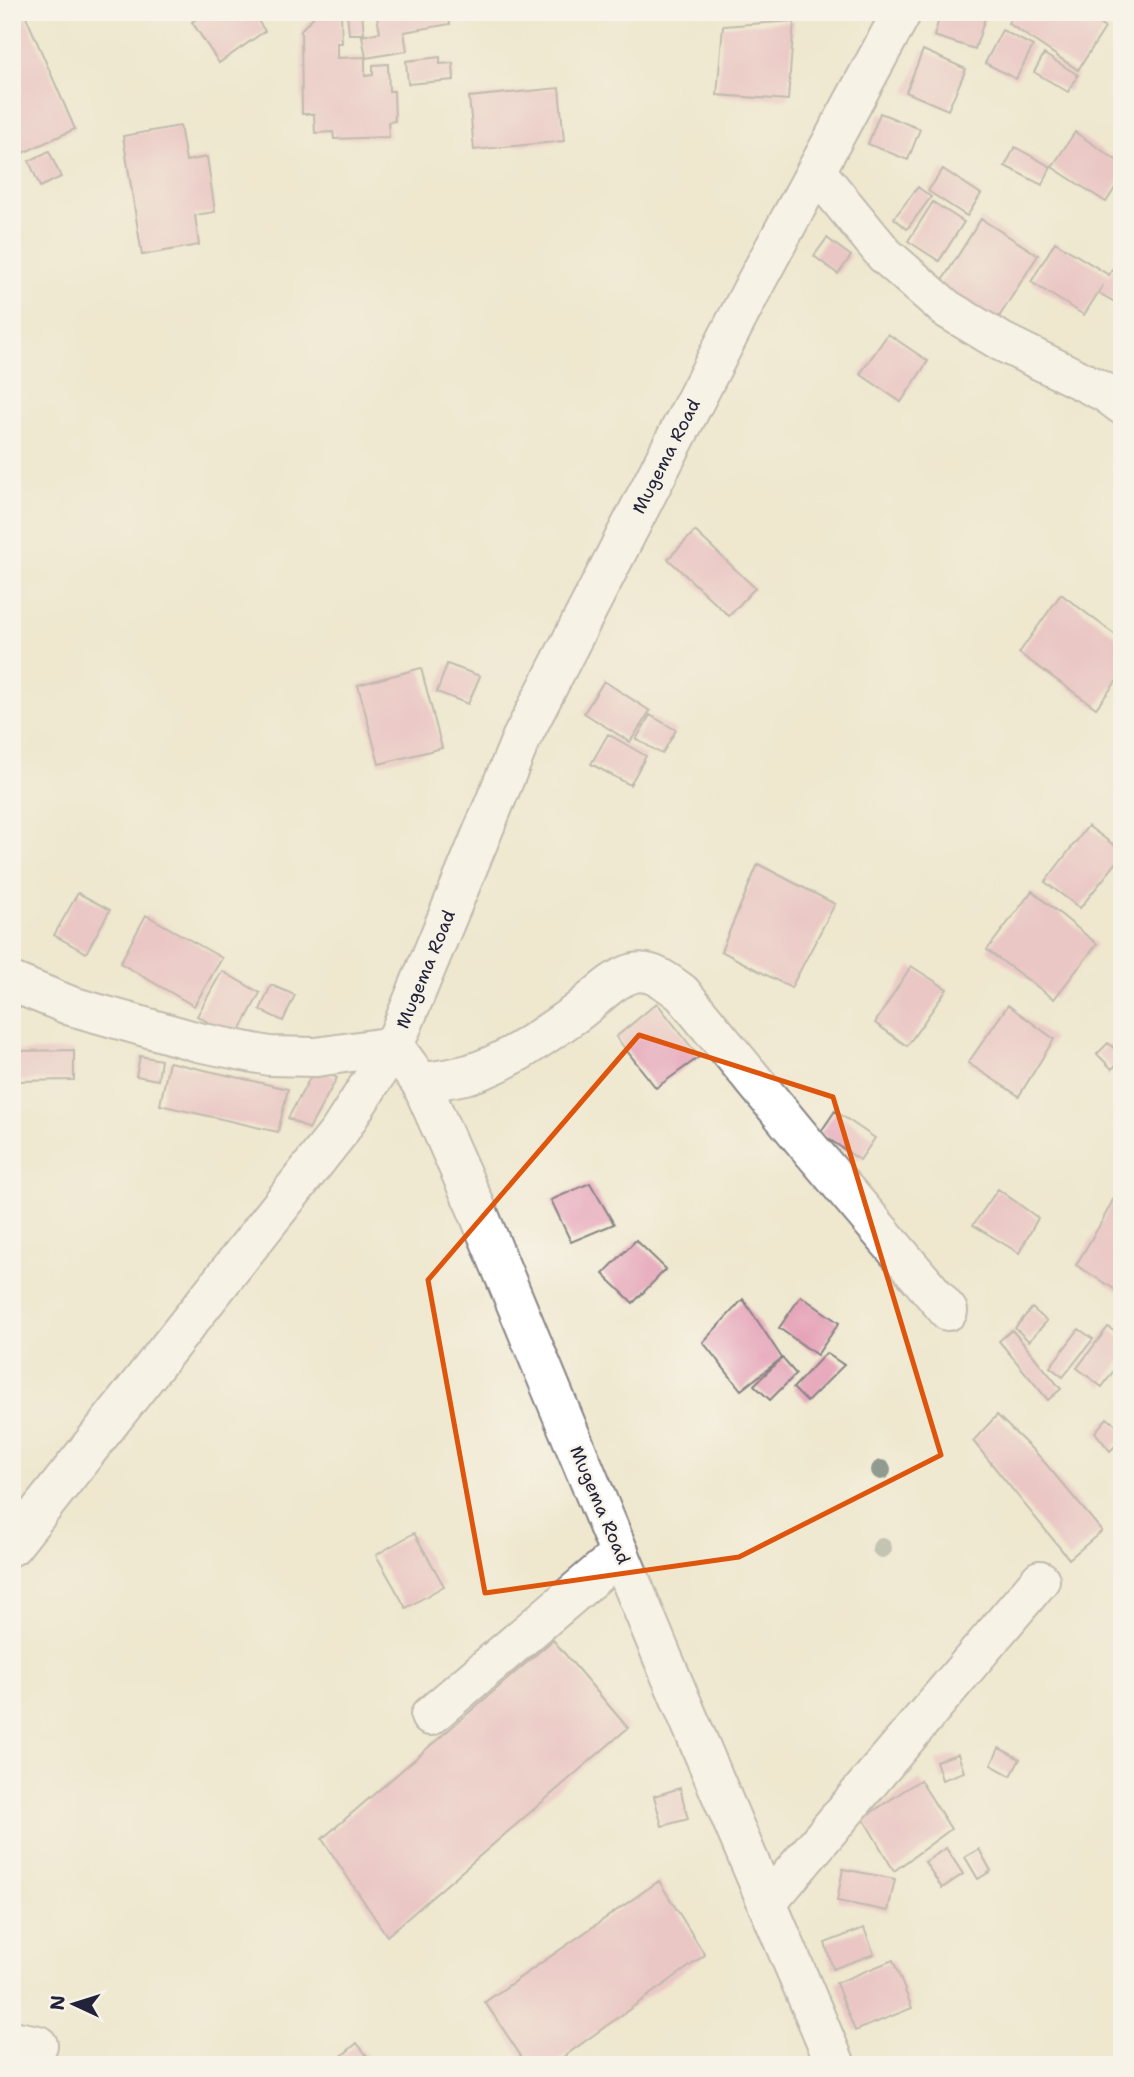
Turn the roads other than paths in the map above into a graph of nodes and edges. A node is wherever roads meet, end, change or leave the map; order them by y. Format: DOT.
graph roads {
  1 [pos="902,12"];
  2 [pos="816,171"];
  3 [pos="1122,405"];
  4 [pos="12,982"];
  5 [pos="394,1046"];
  6 [pos="421,1083"];
  7 [pos="948,1311"];
  8 [pos="12,1546"];
  9 [pos="620,1554"];
  10 [pos="1040,1580"];
  11 [pos="430,1716"];
  12 [pos="767,1903"];
  13 [pos="836,2065"];
  1 -- 2 [label="street, Mugema Road"];
  2 -- 3 [label="street"];
  2 -- 5 [label="street, Mugema Road"];
  4 -- 5 [label="street"];
  5 -- 6 [label="street, Mugema Road"];
  5 -- 8 [label="street"];
  6 -- 7 [label="street"];
  6 -- 9 [label="street, Mugema Road"];
  9 -- 11 [label="street"];
  9 -- 12 [label="street, Mugema Road"];
  10 -- 12 [label="street"];
  12 -- 13 [label="street, Mugema Road"];
}
